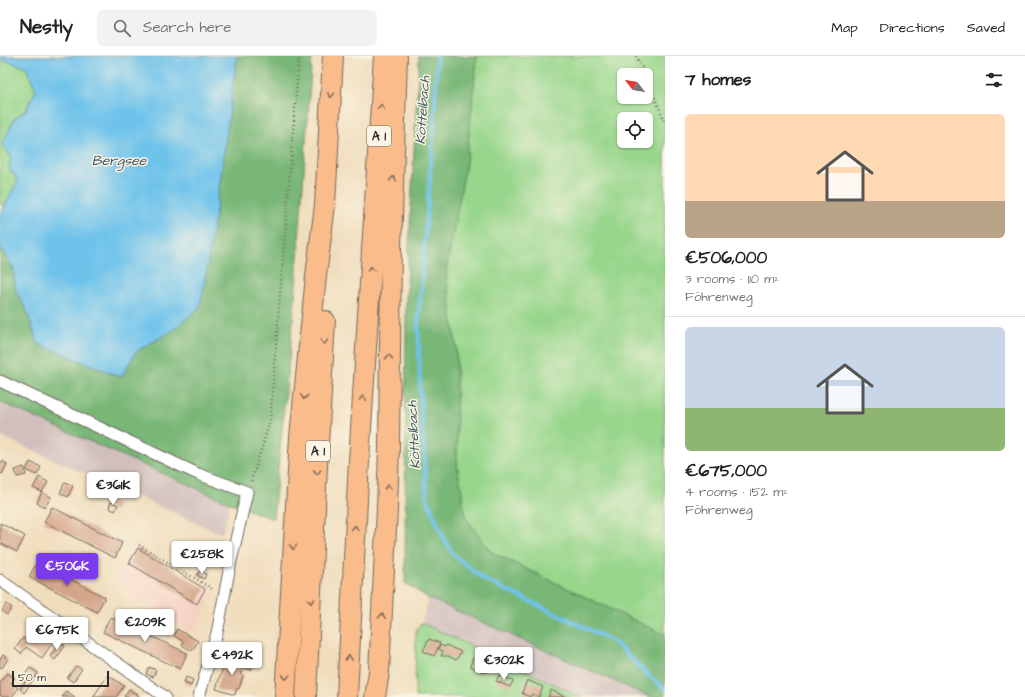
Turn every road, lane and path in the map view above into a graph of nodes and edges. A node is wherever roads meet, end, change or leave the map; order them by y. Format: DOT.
graph roads {
  1 [pos="299,56"];
  2 [pos="333,56"];
  3 [pos="384,56"];
  4 [pos="397,56"];
  5 [pos="636,56"];
  6 [pos="642,68"];
  7 [pos="653,93"];
  8 [pos="665,123"];
  9 [pos="324,205"];
  10 [pos="0,381"];
  11 [pos="247,492"];
  12 [pos="139,545"];
  13 [pos="0,580"];
  14 [pos="224,595"];
  15 [pos="166,697"];
  16 [pos="199,697"];
  17 [pos="285,697"];
  18 [pos="306,697"];
  19 [pos="347,697"];
  20 [pos="375,697"];
  1 -- 11 [label="path"];
  2 -- 9 [label="highway, A 1, one-way"];
  19 -- 3 [label="highway, A 1, one-way"];
  20 -- 4 [label="highway, one-way"];
  5 -- 6 [label="path"];
  7 -- 8 [label="path"];
  9 -- 17 [label="highway, one-way"];
  9 -- 18 [label="highway, A 1, one-way"];
  10 -- 11 [label="street"];
  11 -- 14 [label="street"];
  12 -- 14 [label="path"];
  13 -- 15 [label="street"];
  14 -- 16 [label="street"];
}
